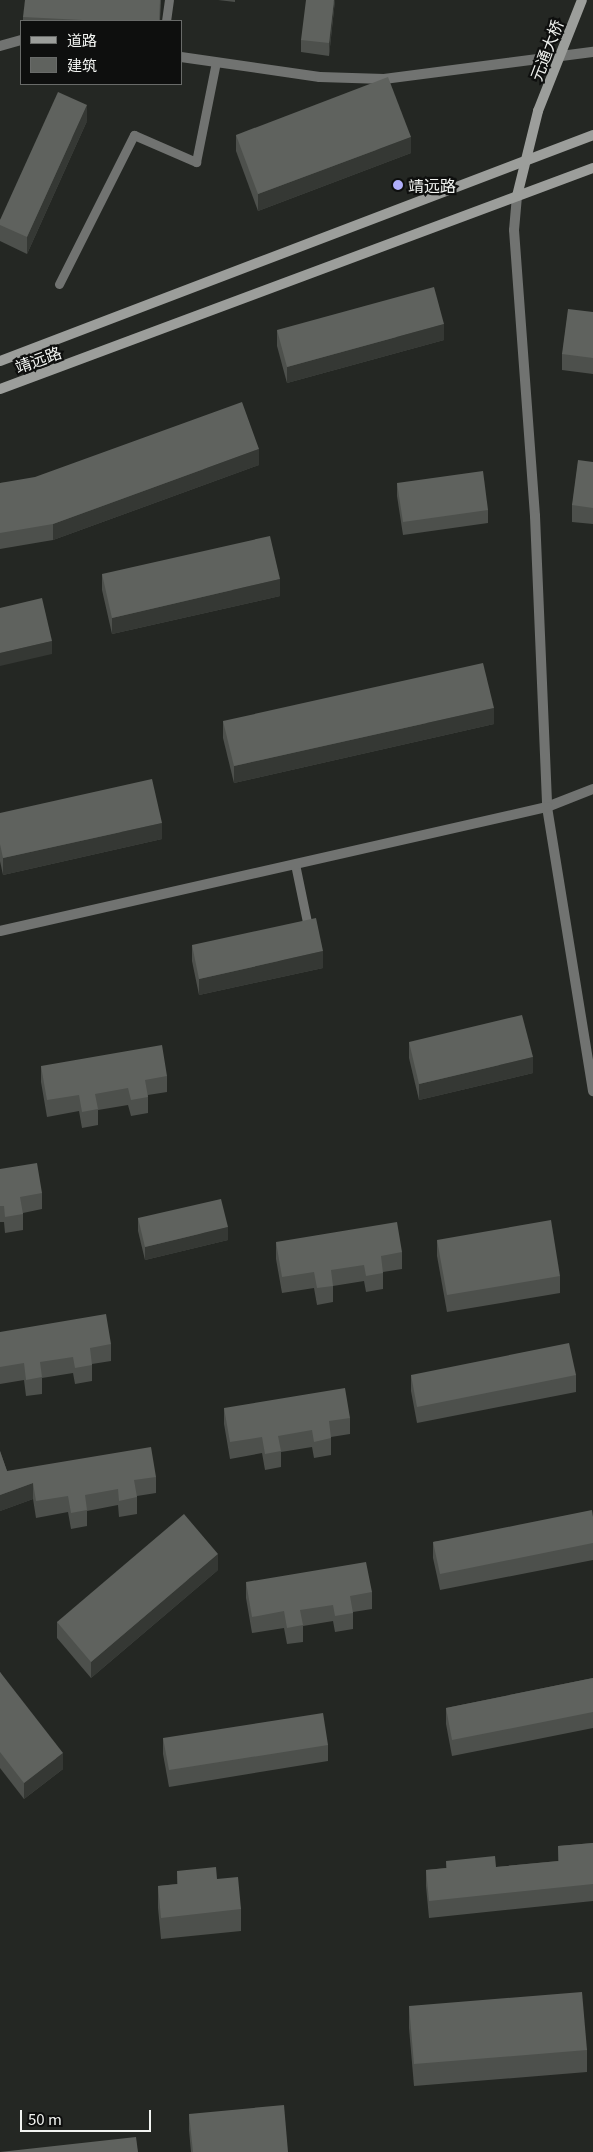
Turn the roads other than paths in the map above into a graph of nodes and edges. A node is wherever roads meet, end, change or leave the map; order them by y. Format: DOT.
graph roads {
  1 [pos="169,0"];
  2 [pos="582,0"];
  3 [pos="166,20"];
  4 [pos="20,40"];
  5 [pos="0,46"];
  6 [pos="593,52"];
  7 [pos="182,57"];
  8 [pos="216,62"];
  9 [pos="593,135"];
  10 [pos="527,157"];
  11 [pos="593,168"];
  12 [pos="517,196"];
  13 [pos="59,284"];
  14 [pos="0,361"];
  15 [pos="0,389"];
  16 [pos="593,788"];
  17 [pos="547,807"];
  18 [pos="295,864"];
  19 [pos="308,927"];
  20 [pos="0,931"];
  21 [pos="593,1091"];
  1 -- 3 [label="lane"];
  2 -- 10 [label="main road, 元通大桥, bridge"];
  4 -- 5 [label="street"];
  6 -- 8 [label="street"];
  7 -- 8 [label="street"];
  8 -- 13 [label="lane"];
  9 -- 10 [label="main road, 靖远路"];
  10 -- 12 [label="main road, 元通大桥"];
  10 -- 14 [label="main road, 靖远路"];
  11 -- 12 [label="main road, 靖远路"];
  12 -- 15 [label="main road, 靖远路"];
  12 -- 17 [label="street"];
  16 -- 17 [label="street"];
  17 -- 18 [label="street"];
  17 -- 21 [label="street"];
  18 -- 19 [label="lane"];
  18 -- 20 [label="street"];
}
